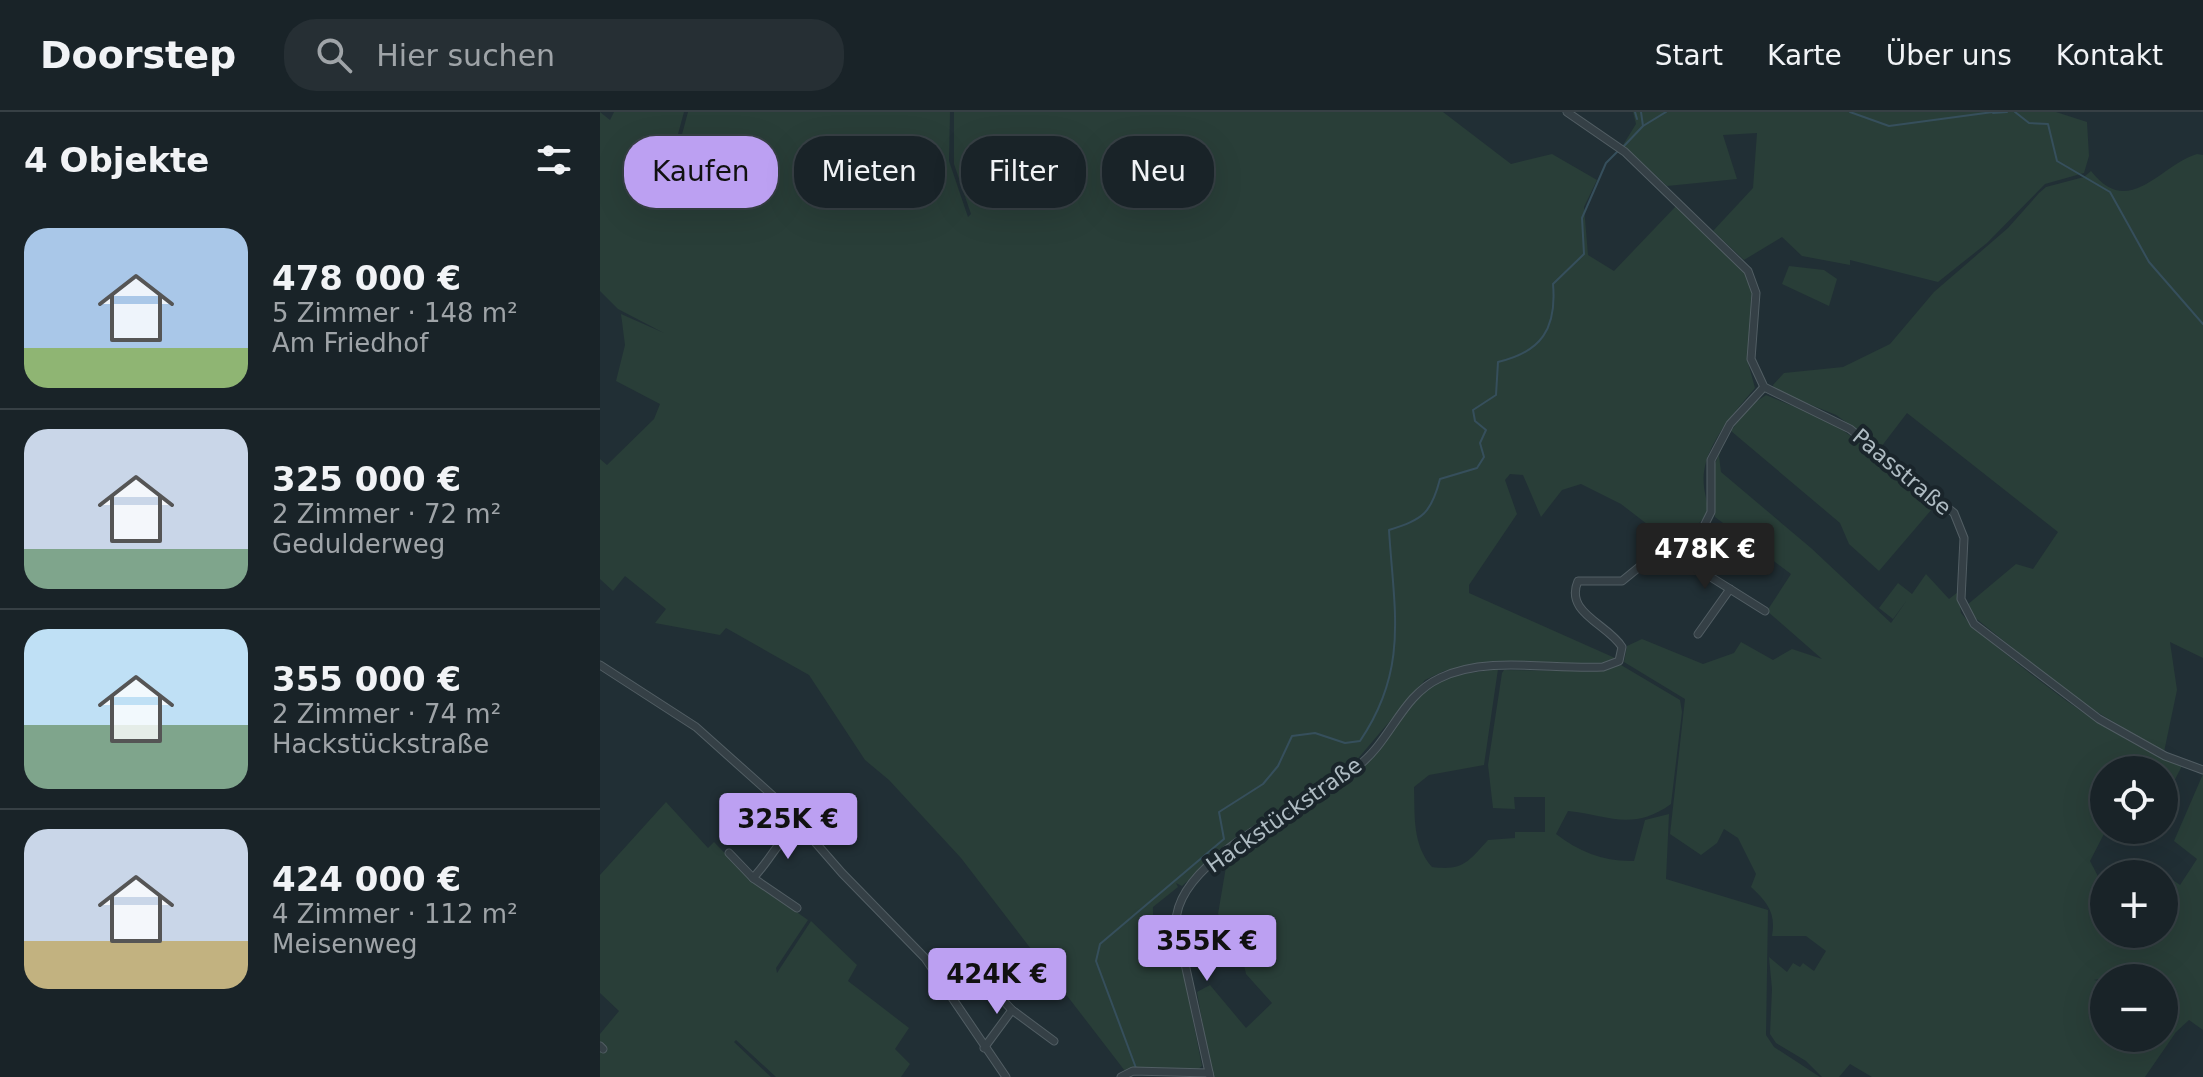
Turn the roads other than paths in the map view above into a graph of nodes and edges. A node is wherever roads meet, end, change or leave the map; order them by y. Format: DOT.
graph roads {
  1 [pos="1567,112"];
  2 [pos="1764,387"];
  3 [pos="1674,544"];
  4 [pos="1730,589"];
  5 [pos="1765,611"];
  6 [pos="1698,634"];
  7 [pos="600,665"];
  8 [pos="2203,770"];
  9 [pos="799,822"];
  10 [pos="729,853"];
  11 [pos="753,878"];
  12 [pos="797,908"];
  13 [pos="965,960"];
  14 [pos="1012,1010"];
  15 [pos="1054,1041"];
  16 [pos="984,1048"];
  17 [pos="1210,1075"];
  18 [pos="1006,1077"];
  19 [pos="1121,1077"];
  1 -- 2 [label="street"];
  2 -- 3 [label="street, Hackstückstraße"];
  2 -- 8 [label="street, Paasstraße"];
  3 -- 4 [label="street"];
  3 -- 17 [label="street, Hackstückstraße"];
  4 -- 5 [label="street"];
  4 -- 6 [label="street"];
  7 -- 9 [label="street"];
  9 -- 11 [label="street"];
  9 -- 16 [label="street"];
  10 -- 11 [label="street"];
  11 -- 12 [label="street"];
  13 -- 14 [label="street"];
  14 -- 15 [label="street"];
  14 -- 16 [label="street"];
  16 -- 18 [label="street"];
  17 -- 19 [label="street"];
}
